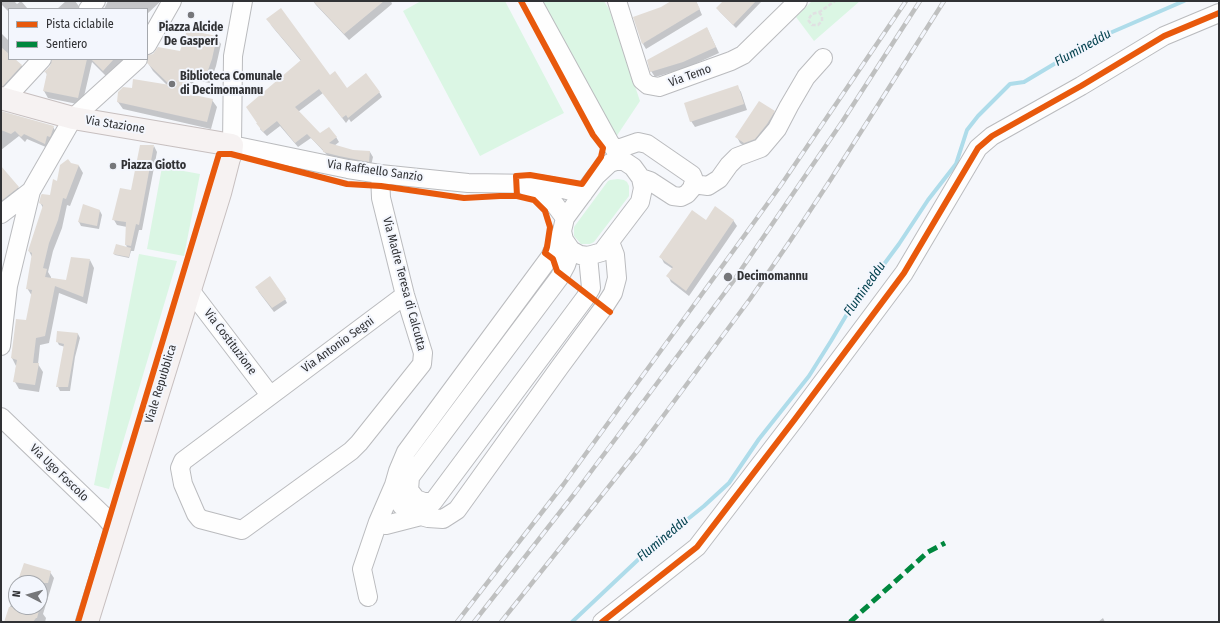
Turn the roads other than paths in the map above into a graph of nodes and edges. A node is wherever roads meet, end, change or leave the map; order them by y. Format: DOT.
graph roads {
  1 [pos="172,1"];
  2 [pos="243,1"];
  3 [pos="532,1"];
  4 [pos="618,1"];
  5 [pos="798,1"];
  6 [pos="1219,13"];
  7 [pos="148,43"];
  8 [pos="823,58"];
  9 [pos="41,60"];
  10 [pos="137,60"];
  11 [pos="3,98"];
  12 [pos="73,118"];
  13 [pos="232,145"];
  14 [pos="620,156"];
  15 [pos="380,174"];
  16 [pos="641,178"];
  17 [pos="519,184"];
  18 [pos="693,184"];
  19 [pos="31,191"];
  20 [pos="583,194"];
  21 [pos="1,214"];
  22 [pos="564,224"];
  23 [pos="571,250"];
  24 [pos="600,250"];
  25 [pos="4,281"];
  26 [pos="190,290"];
  27 [pos="405,295"];
  28 [pos="1,346"];
  29 [pos="270,395"];
  30 [pos="1,417"];
  31 [pos="394,485"];
  32 [pos="421,516"];
  33 [pos="378,522"];
  34 [pos="116,530"];
  35 [pos="368,597"];
  36 [pos="87,622"];
  37 [pos="602,622"];
  1 -- 7 [label="street"];
  2 -- 13 [label="street"];
  3 -- 14 [label="street"];
  4 -- 5 [label="street, Via Temo"];
  6 -- 37 [label="street"];
  8 -- 18 [label="street"];
  9 -- 11 [label="street"];
  10 -- 12 [label="street"];
  11 -- 12 [label="main road, Via Stazione"];
  12 -- 13 [label="main road, Via Stazione"];
  12 -- 19 [label="street"];
  13 -- 15 [label="street, Via Raffaello Sanzio"];
  13 -- 26 [label="main road, Viale Repubblica"];
  14 -- 16 [label="street"];
  14 -- 18 [label="street"];
  14 -- 20 [label="street"];
  15 -- 17 [label="street, Via Raffaello Sanzio"];
  15 -- 27 [label="street, Via Madre Teresa di Calcutta"];
  16 -- 18 [label="street"];
  16 -- 24 [label="street"];
  17 -- 20 [label="street, Via Raffaello Sanzio"];
  17 -- 22 [label="street, Via Raffaello Sanzio"];
  19 -- 21 [label="street"];
  19 -- 25 [label="street"];
  20 -- 22 [label="street"];
  22 -- 23 [label="street, Via Raffaello Sanzio"];
  22 -- 31 [label="street"];
  23 -- 24 [label="street"];
  23 -- 24 [label="street"];
  24 -- 32 [label="street"];
  25 -- 28 [label="street"];
  26 -- 29 [label="street, Via Costituzione"];
  26 -- 34 [label="main road, Viale Repubblica"];
  27 -- 29 [label="street, Via Antonio Segni"];
  27 -- 29 [label="street, Via Madre Teresa di Calcutta"];
  30 -- 34 [label="street, Via Ugo Foscolo"];
  31 -- 32 [label="street"];
  31 -- 33 [label="street"];
  32 -- 33 [label="street"];
  33 -- 35 [label="street"];
  34 -- 36 [label="main road, Viale Repubblica"];
}
